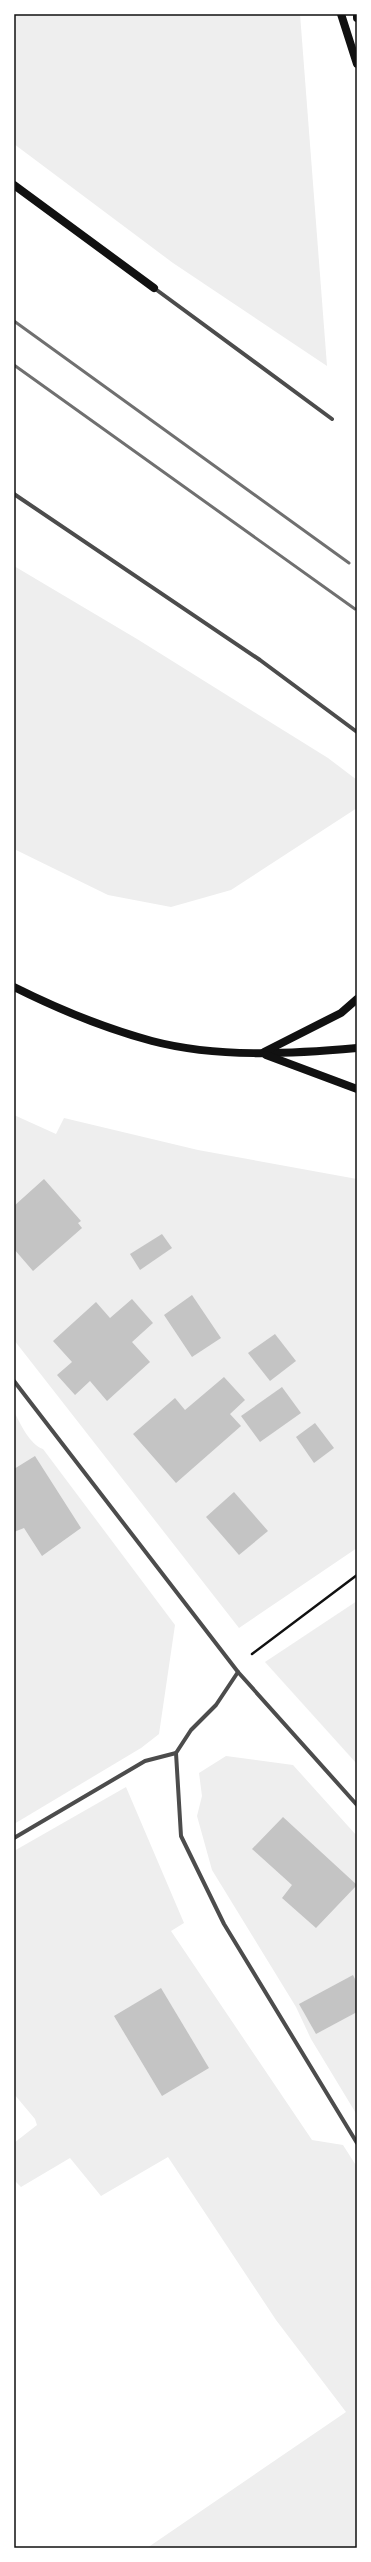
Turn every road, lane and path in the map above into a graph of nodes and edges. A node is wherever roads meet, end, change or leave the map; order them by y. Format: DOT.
graph roads {
  1 [pos="341,14"];
  2 [pos="357,14"];
  3 [pos="357,18"];
  4 [pos="357,64"];
  5 [pos="14,185"];
  6 [pos="154,288"];
  7 [pos="332,418"];
  8 [pos="14,494"];
  9 [pos="357,732"];
  10 [pos="14,987"];
  11 [pos="357,999"];
  12 [pos="357,1048"];
  13 [pos="262,1053"];
  14 [pos="357,1089"];
  15 [pos="14,1381"];
  16 [pos="357,1575"];
  17 [pos="238,1672"];
  18 [pos="176,1753"];
  19 [pos="357,1805"];
  20 [pos="14,1838"];
  21 [pos="357,2143"];
  1 -- 4 [label="main road"];
  2 -- 3 [label="main road"];
  5 -- 6 [label="main road"];
  6 -- 7 [label="street"];
  8 -- 9 [label="street"];
  10 -- 13 [label="main road"];
  11 -- 13 [label="main road"];
  12 -- 13 [label="main road"];
  13 -- 14 [label="main road"];
  15 -- 17 [label="street"];
  16 -- 17 [label="path"];
  17 -- 18 [label="street"];
  17 -- 19 [label="street"];
  18 -- 20 [label="street"];
  18 -- 21 [label="street"];
}
